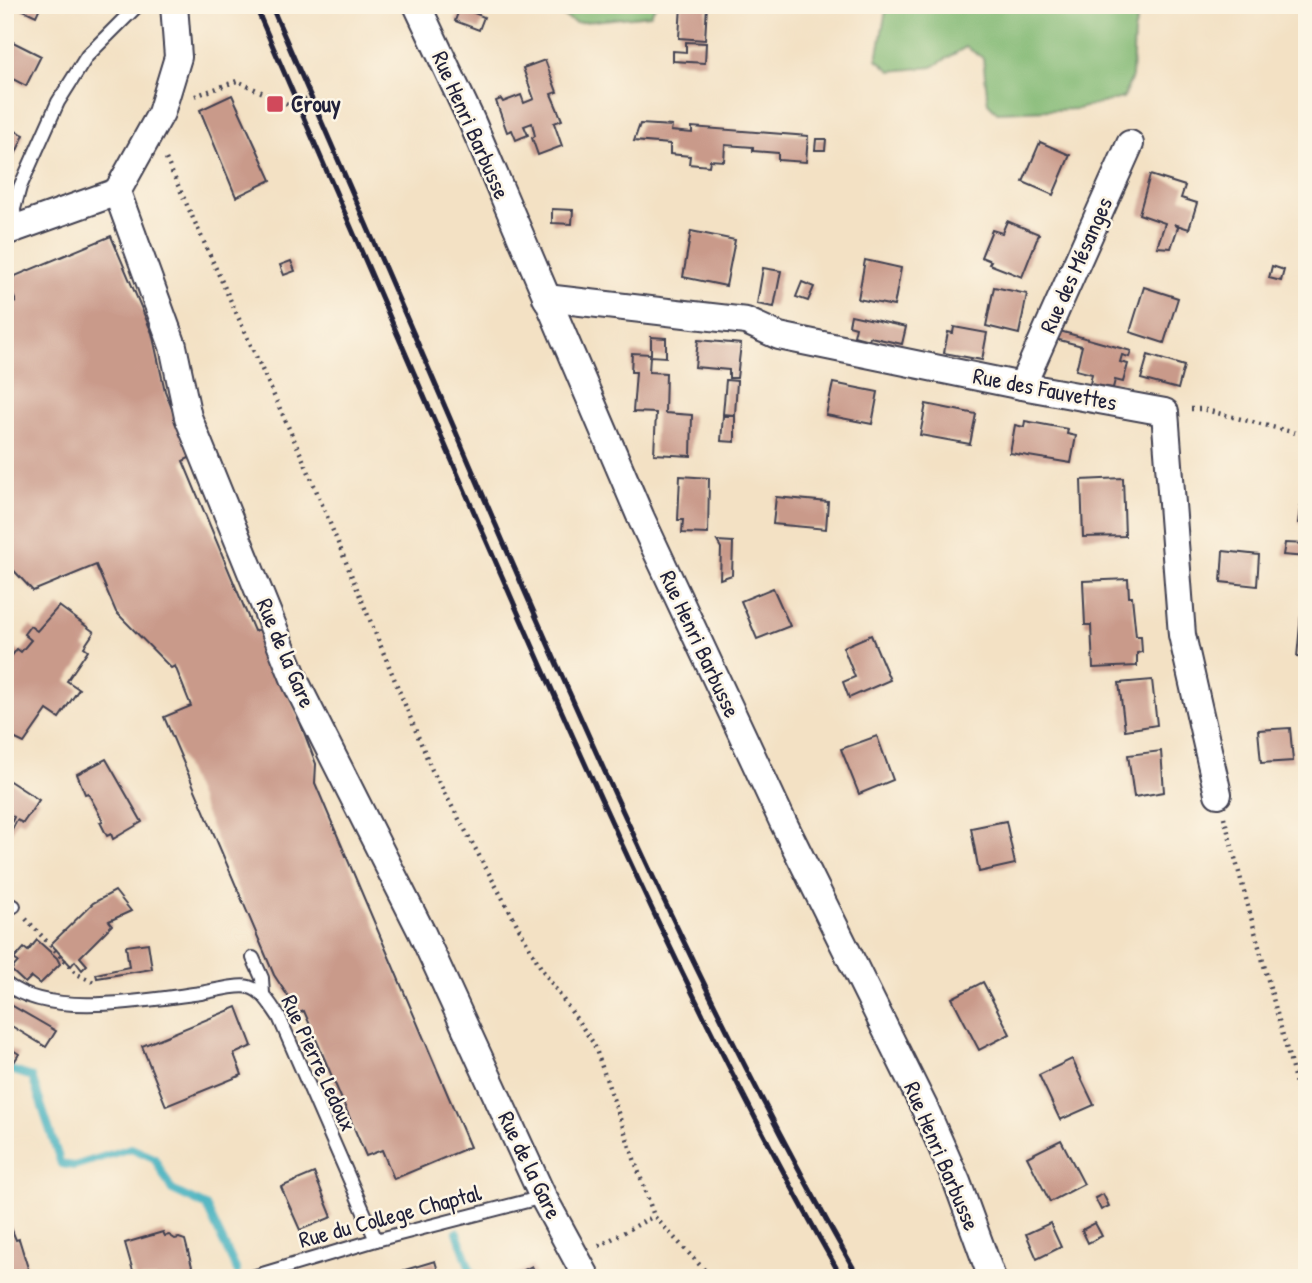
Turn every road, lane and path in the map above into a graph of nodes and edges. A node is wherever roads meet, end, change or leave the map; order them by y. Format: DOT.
graph roads {
  1 [pos="138,5"];
  2 [pos="174,5"];
  3 [pos="417,5"];
  4 [pos="317,95"];
  5 [pos="158,117"];
  6 [pos="1130,144"];
  7 [pos="117,192"];
  8 [pos="10,230"];
  9 [pos="547,298"];
  10 [pos="1022,386"];
  11 [pos="1190,409"];
  12 [pos="1307,436"];
  13 [pos="1218,793"];
  14 [pos="10,908"];
  15 [pos="253,958"];
  16 [pos="5,982"];
  17 [pos="101,985"];
  18 [pos="263,994"];
  19 [pos="1307,1104"];
  20 [pos="543,1197"];
  21 [pos="654,1216"];
  22 [pos="376,1240"];
  23 [pos="582,1268"];
  24 [pos="249,1278"];
  25 [pos="712,1278"];
  26 [pos="992,1278"];
  1 -- 8 [label="lane"];
  2 -- 5 [label="street"];
  3 -- 9 [label="street, Rue Henri Barbusse"];
  4 -- 5 [label="path"];
  5 -- 7 [label="street"];
  5 -- 21 [label="path"];
  6 -- 10 [label="street, Rue des Mésanges"];
  7 -- 8 [label="street"];
  7 -- 20 [label="street, Rue de la Gare"];
  9 -- 10 [label="street, Rue des Fauvettes"];
  9 -- 26 [label="street, Rue Henri Barbusse"];
  10 -- 13 [label="street, Rue des Fauvettes"];
  11 -- 12 [label="path"];
  13 -- 19 [label="path"];
  14 -- 17 [label="path"];
  15 -- 18 [label="lane"];
  16 -- 18 [label="lane, Rue Pierre Ledoux"];
  18 -- 22 [label="lane, Rue Pierre Ledoux"];
  20 -- 22 [label="lane, Rue du College Chaptal"];
  20 -- 23 [label="street, Rue de la Gare"];
  21 -- 23 [label="path"];
  21 -- 25 [label="path"];
  22 -- 24 [label="lane, Rue du College Chaptal"];
}
